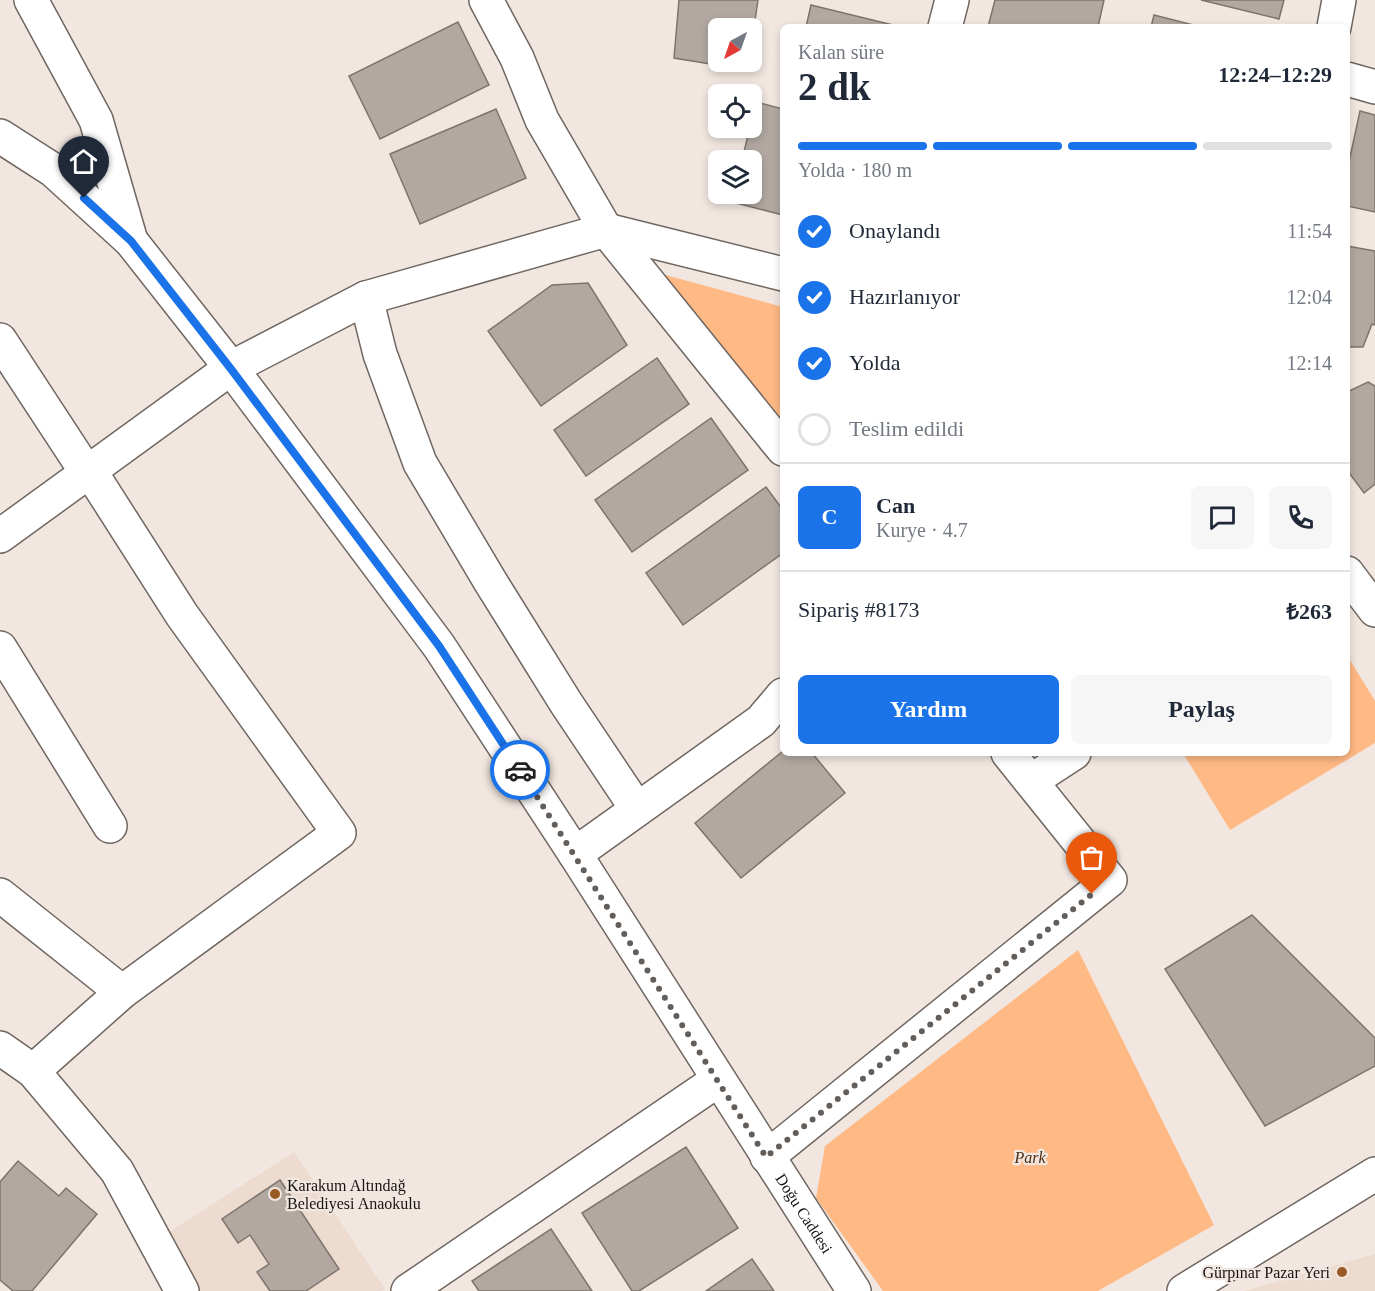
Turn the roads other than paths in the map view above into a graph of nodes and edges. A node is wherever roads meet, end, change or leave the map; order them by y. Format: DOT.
graph roads {
  1 [pos="31,0"];
  2 [pos="486,0"];
  3 [pos="952,0"];
  4 [pos="1339,0"];
  5 [pos="946,24"];
  6 [pos="1335,24"];
  7 [pos="1350,80"];
  8 [pos="1375,87"];
  9 [pos="0,136"];
  10 [pos="606,230"];
  11 [pos="131,241"];
  12 [pos="780,273"];
  13 [pos="366,298"];
  14 [pos="0,340"];
  15 [pos="231,369"];
  16 [pos="780,445"];
  17 [pos="89,472"];
  18 [pos="0,536"];
  19 [pos="1350,578"];
  20 [pos="1375,610"];
  21 [pos="0,648"];
  22 [pos="780,699"];
  23 [pos="1010,756"];
  24 [pos="1069,756"];
  25 [pos="1031,781"];
  26 [pos="637,809"];
  27 [pos="110,826"];
  28 [pos="575,854"];
  29 [pos="0,895"];
  30 [pos="122,992"];
  31 [pos="0,1048"];
  32 [pos="33,1071"];
  33 [pos="718,1080"];
  34 [pos="766,1157"];
  35 [pos="1375,1174"];
  36 [pos="426,1287"];
  37 [pos="1187,1290"];
  38 [pos="182,1291"];
  39 [pos="854,1291"];
  1 -- 11 [label="street"];
  2 -- 10 [label="street"];
  3 -- 5 [label="street"];
  4 -- 6 [label="street"];
  7 -- 8 [label="street"];
  9 -- 11 [label="street, Doğu Caddesi"];
  10 -- 12 [label="street"];
  10 -- 13 [label="street"];
  10 -- 16 [label="street"];
  11 -- 15 [label="street, Doğu Caddesi"];
  13 -- 15 [label="street"];
  13 -- 26 [label="street"];
  14 -- 17 [label="street"];
  15 -- 17 [label="street"];
  15 -- 28 [label="street, Doğu Caddesi"];
  17 -- 18 [label="street"];
  17 -- 30 [label="street"];
  19 -- 20 [label="street"];
  21 -- 27 [label="street"];
  22 -- 26 [label="street"];
  23 -- 25 [label="street"];
  24 -- 25 [label="street"];
  25 -- 34 [label="street"];
  26 -- 28 [label="street"];
  28 -- 33 [label="street, Doğu Caddesi"];
  29 -- 30 [label="street"];
  30 -- 32 [label="street"];
  31 -- 32 [label="street"];
  32 -- 38 [label="street"];
  33 -- 34 [label="street, Doğu Caddesi"];
  33 -- 36 [label="street"];
  34 -- 39 [label="street, Doğu Caddesi"];
  35 -- 37 [label="street"];
}
